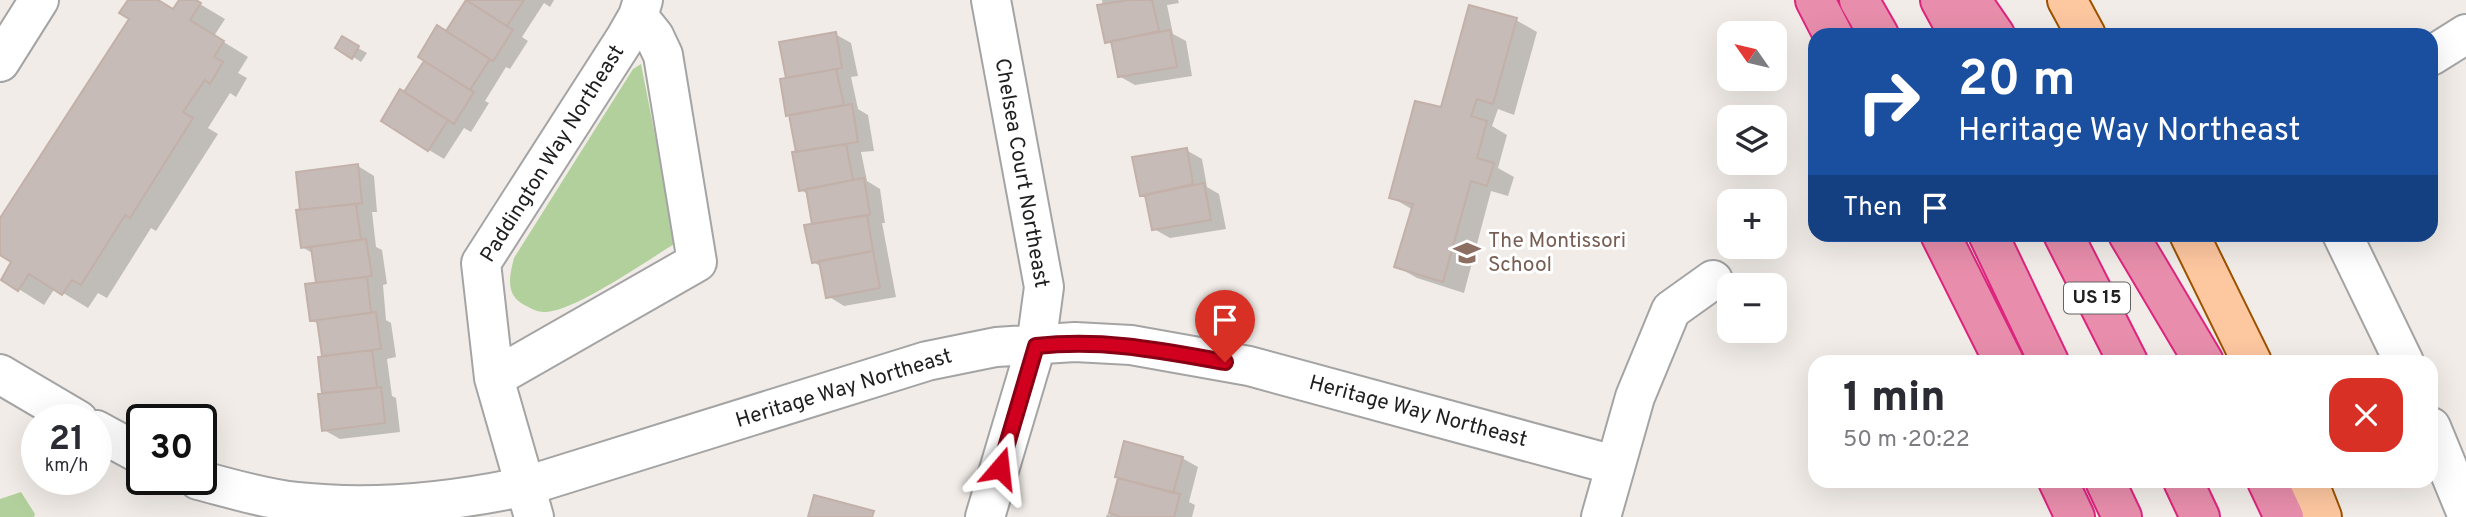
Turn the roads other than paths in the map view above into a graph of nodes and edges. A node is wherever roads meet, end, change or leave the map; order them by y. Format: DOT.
graph roads {
  1 [pos="39,0"];
  2 [pos="991,0"];
  3 [pos="1815,0"];
  4 [pos="1859,0"];
  5 [pos="1940,0"];
  6 [pos="1971,0"];
  7 [pos="2067,0"];
  8 [pos="640,8"];
  9 [pos="1829,28"];
  10 [pos="1874,28"];
  11 [pos="1955,28"];
  12 [pos="1990,28"];
  13 [pos="2082,28"];
  14 [pos="2466,34"];
  15 [pos="2438,52"];
  16 [pos="0,62"];
  17 [pos="1944,242"];
  18 [pos="1992,242"];
  19 [pos="2067,242"];
  20 [pos="2133,242"];
  21 [pos="2193,242"];
  22 [pos="2346,242"];
  23 [pos="1713,280"];
  24 [pos="1036,346"];
  25 [pos="2000,355"];
  26 [pos="2046,355"];
  27 [pos="2124,355"];
  28 [pos="2200,355"];
  29 [pos="2249,355"];
  30 [pos="2401,355"];
  31 [pos="494,378"];
  32 [pos="3,382"];
  33 [pos="46,404"];
  34 [pos="2438,444"];
  35 [pos="1614,465"];
  36 [pos="217,485"];
  37 [pos="2062,488"];
  38 [pos="2108,488"];
  39 [pos="2186,488"];
  40 [pos="2270,488"];
  41 [pos="2311,488"];
  42 [pos="530,501"];
  43 [pos="2466,512"];
  44 [pos="985,517"];
  45 [pos="1601,517"];
  46 [pos="2075,517"];
  47 [pos="2122,517"];
  48 [pos="2200,517"];
  49 [pos="2284,517"];
  50 [pos="2322,517"];
  1 -- 16 [label="street"];
  2 -- 24 [label="street, Chelsea Court Northeast"];
  3 -- 9 [label="highway"];
  4 -- 10 [label="highway"];
  5 -- 11 [label="highway"];
  6 -- 12 [label="highway"];
  7 -- 13 [label="main road"];
  8 -- 31 [label="street, Paddington Way Northeast"];
  8 -- 31 [label="street, Paddington Way Northeast"];
  14 -- 15 [label="street"];
  17 -- 25 [label="highway"];
  18 -- 26 [label="highway"];
  19 -- 27 [label="highway, US 15"];
  20 -- 28 [label="highway"];
  21 -- 29 [label="main road"];
  22 -- 30 [label="street"];
  23 -- 35 [label="street"];
  24 -- 35 [label="street, Heritage Way Northeast"];
  24 -- 42 [label="street, Heritage Way Northeast"];
  24 -- 44 [label="street, Chelsea Court Northeast"];
  31 -- 42 [label="street, Paddington Way Northeast"];
  32 -- 33 [label="street"];
  34 -- 43 [label="street"];
  35 -- 45 [label="street"];
  36 -- 42 [label="street, Heritage Way Northeast"];
  37 -- 46 [label="highway"];
  38 -- 47 [label="highway"];
  39 -- 48 [label="highway"];
  40 -- 49 [label="highway"];
  41 -- 50 [label="main road"];
}
